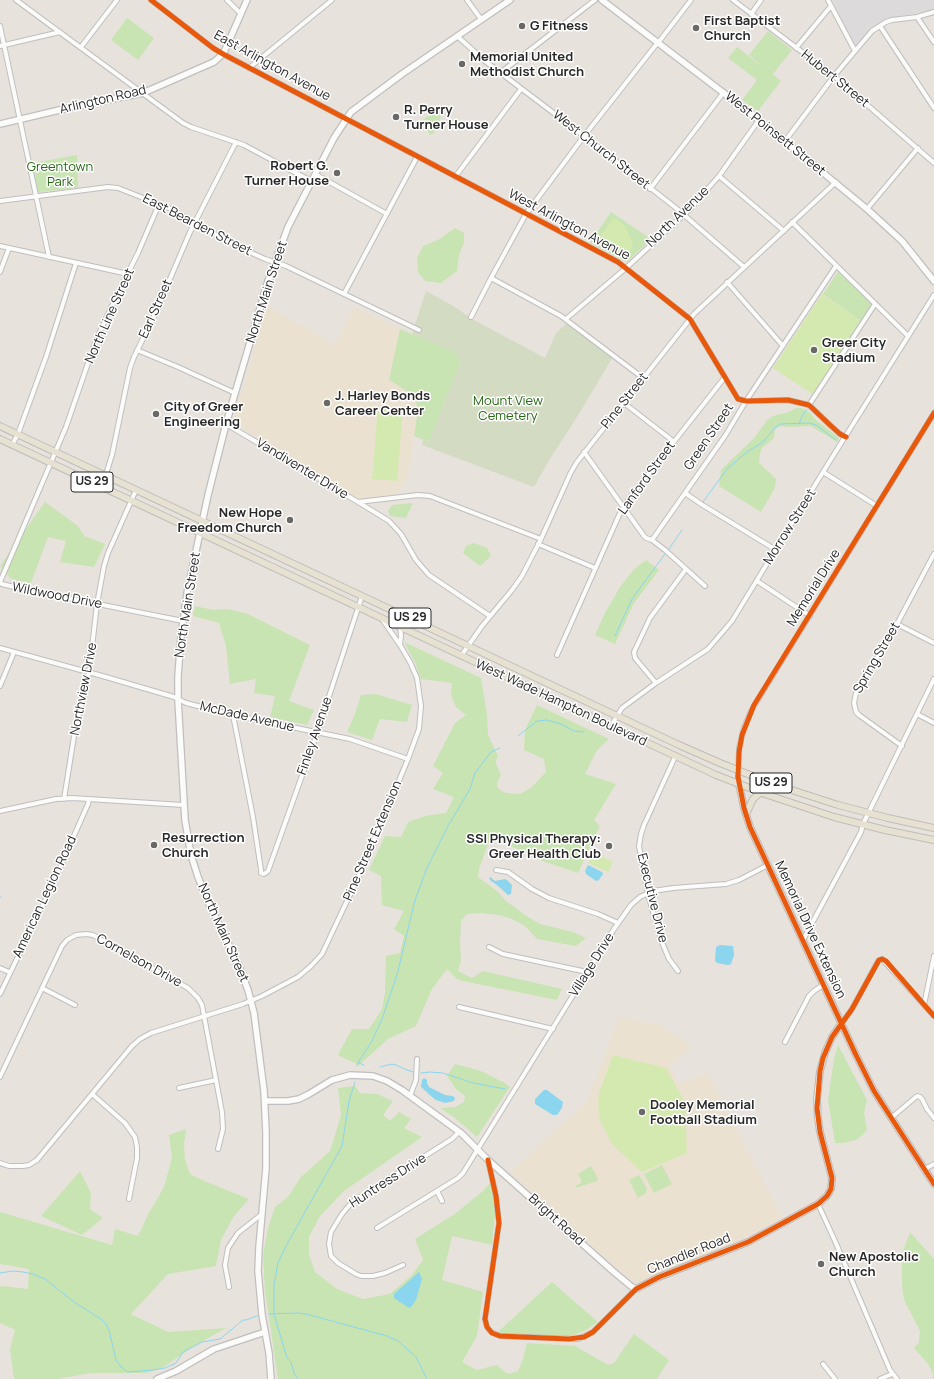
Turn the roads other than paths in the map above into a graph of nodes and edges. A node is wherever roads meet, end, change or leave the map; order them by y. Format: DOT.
graph roads {
  1 [pos="16,0"];
  2 [pos="117,0"];
  3 [pos="151,0"];
  4 [pos="227,0"];
  5 [pos="247,0"];
  6 [pos="332,0"];
  7 [pos="467,0"];
  8 [pos="510,0"];
  9 [pos="595,0"];
  10 [pos="602,0"];
  11 [pos="691,0"];
  12 [pos="733,0"];
  13 [pos="761,0"];
  14 [pos="828,0"];
  15 [pos="831,6"];
  16 [pos="934,12"];
  17 [pos="241,14"];
  18 [pos="751,14"];
  19 [pos="917,17"];
  20 [pos="481,19"];
  21 [pos="0,26"];
  22 [pos="880,26"];
  23 [pos="60,32"];
  24 [pos="457,36"];
  25 [pos="934,42"];
  26 [pos="658,43"];
  27 [pos="2,45"];
  28 [pos="81,47"];
  29 [pos="796,48"];
  30 [pos="855,51"];
  31 [pos="223,54"];
  32 [pos="249,68"];
  33 [pos="500,73"];
  34 [pos="834,76"];
  35 [pos="521,89"];
  36 [pos="724,92"];
  37 [pos="142,93"];
  38 [pos="934,108"];
  39 [pos="20,119"];
  40 [pos="346,119"];
  41 [pos="759,120"];
  42 [pos="0,124"];
  43 [pos="584,136"];
  44 [pos="785,141"];
  45 [pos="236,142"];
  46 [pos="918,148"];
  47 [pos="417,157"];
  48 [pos="934,163"];
  49 [pos="315,174"];
  50 [pos="719,176"];
  51 [pos="455,177"];
  52 [pos="311,181"];
  53 [pos="836,182"];
  54 [pos="650,189"];
  55 [pos="37,196"];
  56 [pos="0,201"];
  57 [pos="159,204"];
  58 [pos="867,209"];
  59 [pos="387,214"];
  60 [pos="526,214"];
  61 [pos="683,215"];
  62 [pos="792,222"];
  63 [pos="194,223"];
  64 [pos="784,231"];
  65 [pos="0,246"];
  66 [pos="9,248"];
  67 [pos="49,257"];
  68 [pos="274,262"];
  69 [pos="76,263"];
  70 [pos="836,266"];
  71 [pos="744,267"];
  72 [pos="626,268"];
  73 [pos="0,272"];
  74 [pos="128,274"];
  75 [pos="491,278"];
  76 [pos="934,281"];
  77 [pos="727,282"];
  78 [pos="344,294"];
  79 [pos="934,295"];
  80 [pos="875,304"];
  81 [pos="471,317"];
  82 [pos="566,319"];
  83 [pos="690,319"];
  84 [pos="419,330"];
  85 [pos="908,336"];
  86 [pos="783,346"];
  87 [pos="137,350"];
  88 [pos="724,377"];
  89 [pos="643,378"];
  90 [pos="234,393"];
  91 [pos="746,401"];
  92 [pos="624,403"];
  93 [pos="809,406"];
  94 [pos="934,413"];
  95 [pos="226,424"];
  96 [pos="0,426"];
  97 [pos="18,434"];
  98 [pos="846,437"];
  99 [pos="0,439"];
  100 [pos="673,441"];
  101 [pos="12,445"];
  102 [pos="56,452"];
  103 [pos="584,452"];
  104 [pos="51,463"];
  105 [pos="823,472"];
  106 [pos="106,475"];
  107 [pos="102,486"];
  108 [pos="136,490"];
  109 [pos="685,493"];
  110 [pos="132,501"];
  111 [pos="358,502"];
  112 [pos="877,506"];
  113 [pos="623,507"];
  114 [pos="202,521"];
  115 [pos="200,533"];
  116 [pos="541,539"];
  117 [pos="652,540"];
  118 [pos="538,544"];
  119 [pos="776,550"];
  120 [pos="934,554"];
  121 [pos="595,568"];
  122 [pos="686,569"];
  123 [pos="757,581"];
  124 [pos="705,586"];
  125 [pos="362,596"];
  126 [pos="97,604"];
  127 [pos="359,608"];
  128 [pos="399,613"];
  129 [pos="490,616"];
  130 [pos="810,616"];
  131 [pos="382,619"];
  132 [pos="183,621"];
  133 [pos="897,624"];
  134 [pos="401,628"];
  135 [pos="934,643"];
  136 [pos="400,645"];
  137 [pos="468,646"];
  138 [pos="0,648"];
  139 [pos="14,652"];
  140 [pos="557,655"];
  141 [pos="460,656"];
  142 [pos="89,673"];
  143 [pos="934,678"];
  144 [pos="656,683"];
  145 [pos="0,686"];
  146 [pos="178,700"];
  147 [pos="917,714"];
  148 [pos="233,715"];
  149 [pos="617,716"];
  150 [pos="934,724"];
  151 [pos="611,726"];
  152 [pos="317,732"];
  153 [pos="902,746"];
  154 [pos="675,757"];
  155 [pos="408,759"];
  156 [pos="738,770"];
  157 [pos="739,784"];
  158 [pos="761,792"];
  159 [pos="64,799"];
  160 [pos="89,799"];
  161 [pos="183,805"];
  162 [pos="0,811"];
  163 [pos="746,814"];
  164 [pos="866,819"];
  165 [pos="934,828"];
  166 [pos="934,840"];
  167 [pos="768,865"];
  168 [pos="496,870"];
  169 [pos="648,894"];
  170 [pos="618,923"];
  171 [pos="803,940"];
  172 [pos="489,947"];
  173 [pos="934,956"];
  174 [pos="0,968"];
  175 [pos="678,971"];
  176 [pos="9,972"];
  177 [pos="587,972"];
  178 [pos="824,985"];
  179 [pos="42,988"];
  180 [pos="0,994"];
  181 [pos="251,1001"];
  182 [pos="76,1004"];
  183 [pos="924,1005"];
  184 [pos="459,1007"];
  185 [pos="204,1016"];
  186 [pos="934,1016"];
  187 [pos="841,1024"];
  188 [pos="553,1029"];
  189 [pos="784,1042"];
  190 [pos="417,1058"];
  191 [pos="0,1077"];
  192 [pos="216,1080"];
  193 [pos="178,1088"];
  194 [pos="92,1094"];
  195 [pos="410,1096"];
  196 [pos="265,1101"];
  197 [pos="891,1118"];
  198 [pos="934,1118"];
  199 [pos="459,1132"];
  200 [pos="218,1149"];
  201 [pos="478,1150"];
  202 [pos="488,1160"];
  203 [pos="0,1163"];
  204 [pos="934,1164"];
  205 [pos="925,1169"];
  206 [pos="934,1184"];
  207 [pos="436,1191"];
  208 [pos="129,1199"];
  209 [pos="442,1200"];
  210 [pos="818,1204"];
  211 [pos="262,1214"];
  212 [pos="377,1228"];
  213 [pos="403,1265"];
  214 [pos="229,1287"];
  215 [pos="636,1289"];
  216 [pos="265,1332"];
  217 [pos="823,1364"];
  218 [pos="892,1374"];
  219 [pos="157,1379"];
  220 [pos="271,1379"];
  221 [pos="834,1379"];
  222 [pos="880,1379"];
  223 [pos="898,1379"];
  1 -- 23 [label="street"];
  2 -- 28 [label="street"];
  3 -- 31 [label="street, East Arlington Avenue"];
  4 -- 17 [label="street"];
  5 -- 17 [label="main road"];
  6 -- 32 [label="street"];
  7 -- 20 [label="street"];
  8 -- 20 [label="main road, North Main Street"];
  9 -- 33 [label="street"];
  10 -- 26 [label="main road, West Poinsett Street"];
  11 -- 26 [label="street"];
  12 -- 18 [label="street, Hubert Street"];
  13 -- 18 [label="street"];
  14 -- 15 [label="street"];
  15 -- 29 [label="street"];
  15 -- 30 [label="street"];
  16 -- 19 [label="street"];
  17 -- 31 [label="main road"];
  18 -- 29 [label="street, Hubert Street"];
  19 -- 22 [label="street"];
  19 -- 25 [label="street"];
  20 -- 24 [label="main road, North Main Street"];
  21 -- 27 [label="street"];
  22 -- 30 [label="street"];
  22 -- 38 [label="street"];
  23 -- 27 [label="street"];
  23 -- 28 [label="street"];
  24 -- 33 [label="street, West Church Street"];
  24 -- 40 [label="main road, North Main Street"];
  26 -- 36 [label="main road, West Poinsett Street"];
  26 -- 43 [label="street"];
  27 -- 39 [label="street"];
  28 -- 37 [label="street"];
  29 -- 34 [label="street, Hubert Street"];
  30 -- 34 [label="street"];
  31 -- 32 [label="street, East Arlington Avenue"];
  31 -- 37 [label="main road, Arlington Road"];
  32 -- 40 [label="street, East Arlington Avenue"];
  33 -- 35 [label="street, West Church Street"];
  34 -- 44 [label="street"];
  34 -- 46 [label="street, Hubert Street"];
  35 -- 43 [label="street, West Church Street"];
  35 -- 51 [label="street"];
  36 -- 41 [label="main road, West Poinsett Street"];
  36 -- 54 [label="street"];
  37 -- 39 [label="main road, Arlington Road"];
  37 -- 45 [label="street"];
  39 -- 42 [label="main road, Arlington Road"];
  39 -- 55 [label="street"];
  40 -- 47 [label="street, West Arlington Avenue"];
  40 -- 49 [label="main road, North Main Street"];
  41 -- 44 [label="main road, West Poinsett Street"];
  41 -- 50 [label="street, North Avenue"];
  43 -- 54 [label="street, West Church Street"];
  43 -- 60 [label="street"];
  44 -- 53 [label="main road, West Poinsett Street"];
  45 -- 52 [label="street"];
  45 -- 63 [label="street, Earl Street"];
  46 -- 48 [label="street, Hubert Street"];
  46 -- 58 [label="street"];
  47 -- 51 [label="street, West Arlington Avenue"];
  47 -- 59 [label="street"];
  49 -- 52 [label="main road, North Main Street"];
  49 -- 59 [label="street"];
  50 -- 61 [label="street, North Avenue"];
  50 -- 64 [label="street"];
  51 -- 60 [label="street, West Arlington Avenue"];
  52 -- 68 [label="main road, North Main Street"];
  53 -- 58 [label="main road, West Poinsett Street"];
  53 -- 62 [label="street, Pine Street"];
  54 -- 61 [label="street, West Church Street"];
  55 -- 56 [label="street, East Bearden Street"];
  55 -- 57 [label="street, East Bearden Street"];
  55 -- 67 [label="street"];
  57 -- 63 [label="street, East Bearden Street"];
  57 -- 74 [label="street, North Line Street"];
  58 -- 76 [label="main road, West Poinsett Street"];
  59 -- 78 [label="street"];
  60 -- 72 [label="street, West Arlington Avenue"];
  60 -- 75 [label="street"];
  61 -- 71 [label="street, West Church Street"];
  61 -- 72 [label="street, North Avenue"];
  62 -- 64 [label="street, Pine Street"];
  62 -- 70 [label="street"];
  63 -- 68 [label="street, East Bearden Street"];
  63 -- 87 [label="street, Earl Street"];
  64 -- 71 [label="street, Pine Street"];
  65 -- 66 [label="street"];
  66 -- 67 [label="street"];
  66 -- 73 [label="street"];
  67 -- 69 [label="street"];
  68 -- 78 [label="street, East Bearden Street"];
  68 -- 90 [label="main road, North Main Street"];
  69 -- 74 [label="street"];
  69 -- 97 [label="street"];
  70 -- 80 [label="street"];
  70 -- 86 [label="street, Green Street"];
  71 -- 77 [label="street, Pine Street"];
  72 -- 82 [label="street, North Avenue"];
  72 -- 83 [label="street, West Arlington Avenue"];
  74 -- 102 [label="street, North Line Street"];
  75 -- 81 [label="street"];
  75 -- 82 [label="street"];
  77 -- 83 [label="street, Pine Street"];
  77 -- 86 [label="street"];
  78 -- 84 [label="street, East Bearden Street"];
  79 -- 85 [label="street, Morrow Street"];
  80 -- 85 [label="street"];
  80 -- 93 [label="street"];
  82 -- 89 [label="street"];
  83 -- 88 [label="street, West Arlington Avenue"];
  83 -- 89 [label="street, Pine Street"];
  85 -- 98 [label="street, Morrow Street"];
  86 -- 91 [label="street, Green Street"];
  87 -- 90 [label="street"];
  87 -- 106 [label="street, Earl Street"];
  88 -- 91 [label="street, West Arlington Avenue"];
  88 -- 100 [label="street, Lanford Street"];
  89 -- 92 [label="street, Pine Street"];
  90 -- 95 [label="main road, North Main Street"];
  91 -- 93 [label="street"];
  91 -- 109 [label="street, Green Street"];
  92 -- 100 [label="street"];
  92 -- 103 [label="street, Pine Street"];
  93 -- 98 [label="street"];
  94 -- 112 [label="street, Memorial Drive"];
  95 -- 111 [label="street, Vandiventer Drive"];
  95 -- 114 [label="main road, North Main Street"];
  96 -- 97 [label="main road, US 29"];
  97 -- 101 [label="street"];
  97 -- 102 [label="main road, US 29"];
  98 -- 105 [label="street, Morrow Street"];
  99 -- 101 [label="main road, US 29"];
  100 -- 113 [label="street, Lanford Street"];
  101 -- 104 [label="main road, US 29"];
  102 -- 104 [label="street, Wildwood Drive"];
  102 -- 106 [label="main road, US 29"];
  103 -- 113 [label="street"];
  103 -- 116 [label="street, Pine Street"];
  104 -- 107 [label="main road, US 29"];
  104 -- 126 [label="street, Wildwood Drive"];
  105 -- 112 [label="street"];
  105 -- 119 [label="street, Morrow Street"];
  106 -- 107 [label="street, Earl Street"];
  106 -- 108 [label="main road, US 29"];
  107 -- 110 [label="main road, US 29"];
  108 -- 110 [label="street, Northview Drive"];
  108 -- 114 [label="main road, US 29"];
  109 -- 117 [label="street, Green Street"];
  109 -- 119 [label="street"];
  110 -- 115 [label="main road, US 29"];
  110 -- 126 [label="street, Northview Drive"];
  111 -- 116 [label="street, Vandiventer Drive"];
  111 -- 129 [label="street"];
  112 -- 130 [label="street, Memorial Drive"];
  113 -- 117 [label="street"];
  113 -- 121 [label="street, Lanford Street"];
  114 -- 115 [label="main road, North Main Street"];
  114 -- 125 [label="main road, West Wade Hampton Boulevard / US 29"];
  115 -- 127 [label="main road, West Wade Hampton Boulevard / US 29"];
  115 -- 132 [label="main road, North Main Street"];
  116 -- 118 [label="street, Pine Street"];
  117 -- 122 [label="street"];
  118 -- 121 [label="street"];
  118 -- 129 [label="street, Pine Street"];
  119 -- 123 [label="street, Morrow Street"];
  120 -- 133 [label="street, Spring Street"];
  121 -- 140 [label="street, Lanford Street"];
  122 -- 124 [label="street"];
  122 -- 144 [label="street"];
  123 -- 130 [label="street"];
  123 -- 144 [label="street, Morrow Street"];
  125 -- 127 [label="street, Finley Avenue"];
  125 -- 128 [label="main road, West Wade Hampton Boulevard / US 29"];
  126 -- 132 [label="street, Wildwood Drive"];
  126 -- 142 [label="street, Northview Drive"];
  127 -- 131 [label="main road, West Wade Hampton Boulevard / US 29"];
  127 -- 152 [label="street, Finley Avenue"];
  128 -- 134 [label="street"];
  128 -- 137 [label="main road, West Wade Hampton Boulevard / US 29"];
  129 -- 137 [label="street, Pine Street"];
  130 -- 156 [label="street, Memorial Drive"];
  131 -- 134 [label="main road, West Wade Hampton Boulevard / US 29"];
  131 -- 136 [label="street, Pine Street Extension"];
  132 -- 146 [label="main road, North Main Street"];
  133 -- 135 [label="street"];
  133 -- 153 [label="street, Spring Street"];
  134 -- 136 [label="street"];
  134 -- 141 [label="main road, West Wade Hampton Boulevard / US 29"];
  136 -- 155 [label="street, Pine Street Extension"];
  137 -- 141 [label="street, Pine Street"];
  137 -- 149 [label="main road, West Wade Hampton Boulevard / US 29"];
  138 -- 139 [label="street, McDade Avenue"];
  139 -- 142 [label="street, McDade Avenue"];
  139 -- 145 [label="street"];
  141 -- 151 [label="main road, West Wade Hampton Boulevard / US 29"];
  142 -- 146 [label="street, McDade Avenue"];
  142 -- 159 [label="street, Northview Drive"];
  143 -- 147 [label="street"];
  144 -- 149 [label="street, Morrow Street"];
  146 -- 148 [label="street, McDade Avenue"];
  146 -- 161 [label="main road, North Main Street"];
  147 -- 150 [label="street"];
  147 -- 153 [label="street"];
  148 -- 152 [label="street, McDade Avenue"];
  148 -- 152 [label="street, Finley Avenue"];
  149 -- 151 [label="street, Morrow Street"];
  149 -- 156 [label="main road, West Wade Hampton Boulevard / US 29"];
  151 -- 154 [label="main road, West Wade Hampton Boulevard / US 29"];
  152 -- 155 [label="street, McDade Avenue"];
  153 -- 164 [label="street"];
  154 -- 157 [label="main road, West Wade Hampton Boulevard / US 29"];
  154 -- 169 [label="street, Executive Drive"];
  155 -- 181 [label="street, Pine Street Extension"];
  156 -- 157 [label="street, Memorial Drive"];
  156 -- 164 [label="main road, West Wade Hampton Boulevard / US 29"];
  157 -- 158 [label="main road, West Wade Hampton Boulevard / US 29"];
  157 -- 163 [label="main road, Memorial Drive Extension"];
  158 -- 163 [label="main road"];
  158 -- 164 [label="main road, West Wade Hampton Boulevard / US 29"];
  159 -- 160 [label="street"];
  159 -- 162 [label="street"];
  160 -- 161 [label="street"];
  160 -- 176 [label="street, American Legion Road"];
  161 -- 181 [label="main road, North Main Street"];
  163 -- 167 [label="main road, Memorial Drive Extension"];
  164 -- 165 [label="main road, West Wade Hampton Boulevard / US 29"];
  164 -- 166 [label="main road, West Wade Hampton Boulevard / US 29"];
  164 -- 171 [label="street"];
  167 -- 169 [label="street, Village Drive"];
  167 -- 171 [label="main road, Memorial Drive Extension"];
  168 -- 170 [label="street"];
  169 -- 170 [label="street, Village Drive"];
  169 -- 175 [label="street, Executive Drive"];
  170 -- 177 [label="street, Village Drive"];
  171 -- 178 [label="main road, Memorial Drive Extension"];
  172 -- 177 [label="street"];
  173 -- 183 [label="street"];
  174 -- 176 [label="street"];
  176 -- 180 [label="street, American Legion Road"];
  177 -- 188 [label="street, Village Drive"];
  178 -- 187 [label="main road, Memorial Drive Extension"];
  178 -- 189 [label="street"];
  179 -- 182 [label="street"];
  179 -- 185 [label="street, Cornelson Drive"];
  179 -- 191 [label="street, Cornelson Drive"];
  181 -- 185 [label="street"];
  181 -- 196 [label="main road, North Main Street"];
  183 -- 186 [label="street"];
  183 -- 187 [label="street"];
  184 -- 188 [label="street"];
  185 -- 192 [label="street, Cornelson Drive"];
  185 -- 194 [label="street"];
  187 -- 197 [label="main road, Memorial Drive Extension"];
  187 -- 210 [label="main road, Chandler Road"];
  188 -- 201 [label="street, Village Drive"];
  190 -- 195 [label="street"];
  192 -- 193 [label="street"];
  192 -- 200 [label="street, Cornelson Drive"];
  194 -- 203 [label="street"];
  194 -- 208 [label="street"];
  195 -- 196 [label="main road"];
  195 -- 199 [label="main road"];
  196 -- 211 [label="main road, North Main Street"];
  197 -- 198 [label="street"];
  197 -- 205 [label="main road, Memorial Drive Extension"];
  199 -- 201 [label="main road"];
  199 -- 213 [label="street, Huntress Drive"];
  201 -- 202 [label="main road, Bright Road"];
  201 -- 207 [label="street, Village Drive"];
  202 -- 215 [label="main road, Bright Road"];
  202 -- 215 [label="street, Chandler Road"];
  204 -- 205 [label="street"];
  205 -- 206 [label="main road, Memorial Drive Extension"];
  207 -- 209 [label="street"];
  207 -- 212 [label="street, Village Drive"];
  210 -- 215 [label="main road, Chandler Road"];
  210 -- 218 [label="street"];
  211 -- 214 [label="street"];
  211 -- 216 [label="main road, North Main Street"];
  216 -- 219 [label="main road"];
  216 -- 220 [label="main road, North Main Street"];
  217 -- 221 [label="street"];
  218 -- 222 [label="street"];
  218 -- 223 [label="street"];
}
